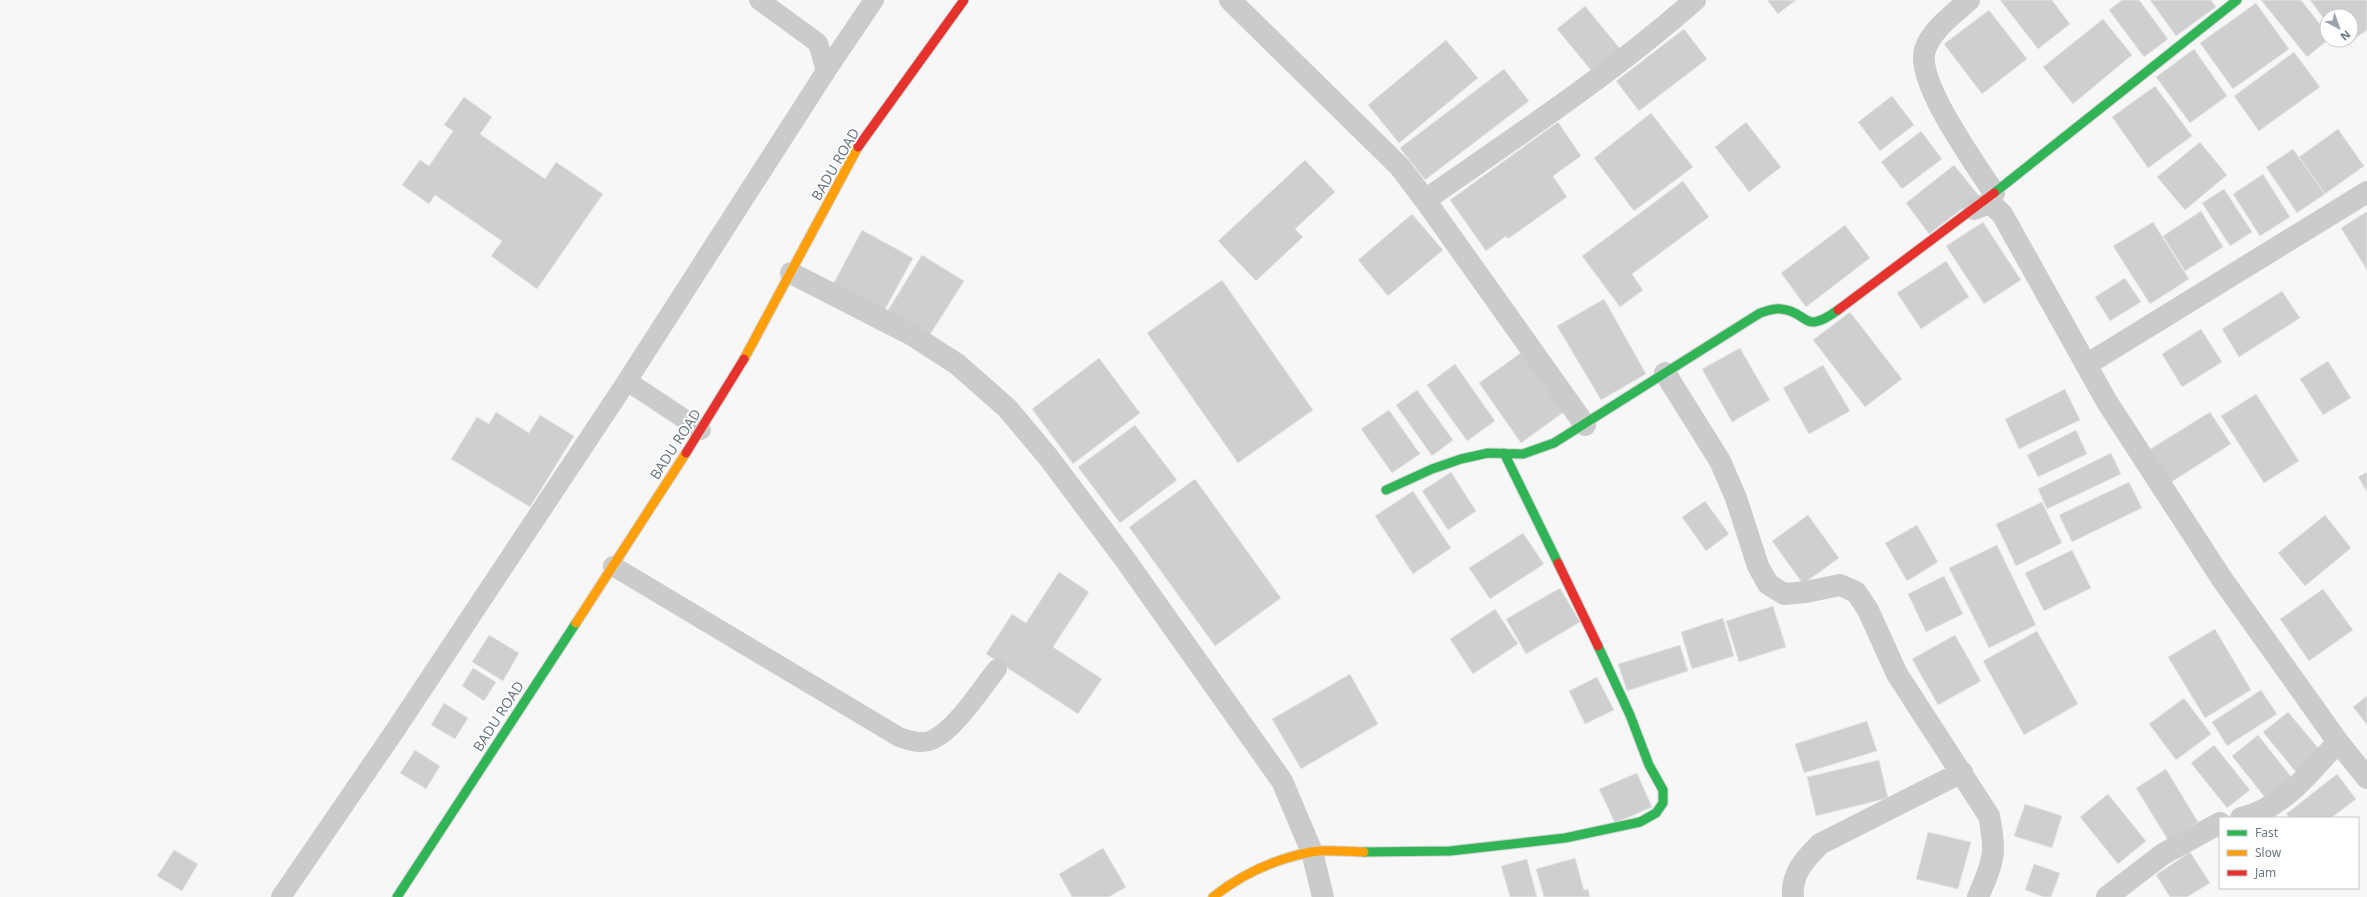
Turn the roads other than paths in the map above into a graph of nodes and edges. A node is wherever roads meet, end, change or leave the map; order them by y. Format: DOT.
graph roads {
  1 [pos="759,0"];
  2 [pos="874,0"];
  3 [pos="964,0"];
  4 [pos="1230,0"];
  5 [pos="1695,0"];
  6 [pos="1969,0"];
  7 [pos="2237,0"];
  8 [pos="826,71"];
  9 [pos="2367,192"];
  10 [pos="1994,193"];
  11 [pos="1425,200"];
  12 [pos="1974,209"];
  13 [pos="791,273"];
  14 [pos="2086,366"];
  15 [pos="1665,373"];
  16 [pos="627,381"];
  17 [pos="1585,425"];
  18 [pos="702,430"];
  19 [pos="1504,453"];
  20 [pos="1386,490"];
  21 [pos="613,566"];
  22 [pos="997,669"];
  23 [pos="2338,742"];
  24 [pos="1962,772"];
  25 [pos="2367,778"];
  26 [pos="2244,817"];
  27 [pos="2219,824"];
  28 [pos="1312,852"];
  29 [pos="281,897"];
  30 [pos="397,897"];
  31 [pos="1213,897"];
  32 [pos="1323,897"];
  33 [pos="1793,897"];
  34 [pos="1978,897"];
  35 [pos="2107,897"];
  1 -- 8 [label="lane"];
  2 -- 8 [label="lane"];
  3 -- 13 [label="street, BADU ROAD"];
  4 -- 11 [label="street"];
  5 -- 11 [label="street"];
  6 -- 10 [label="street"];
  7 -- 10 [label="street"];
  8 -- 16 [label="lane"];
  9 -- 14 [label="street"];
  10 -- 12 [label="street"];
  11 -- 17 [label="street"];
  12 -- 14 [label="street"];
  12 -- 15 [label="street"];
  13 -- 18 [label="street, BADU ROAD"];
  13 -- 28 [label="street"];
  14 -- 23 [label="street"];
  15 -- 17 [label="street"];
  15 -- 24 [label="street"];
  16 -- 18 [label="lane"];
  16 -- 29 [label="lane"];
  17 -- 19 [label="street"];
  18 -- 21 [label="street, BADU ROAD"];
  19 -- 20 [label="street"];
  19 -- 28 [label="street"];
  21 -- 22 [label="lane"];
  21 -- 30 [label="street, BADU ROAD"];
  23 -- 25 [label="street"];
  23 -- 26 [label="street"];
  24 -- 33 [label="street"];
  24 -- 34 [label="street"];
  27 -- 35 [label="street"];
  28 -- 31 [label="street"];
  28 -- 32 [label="street"];
}
